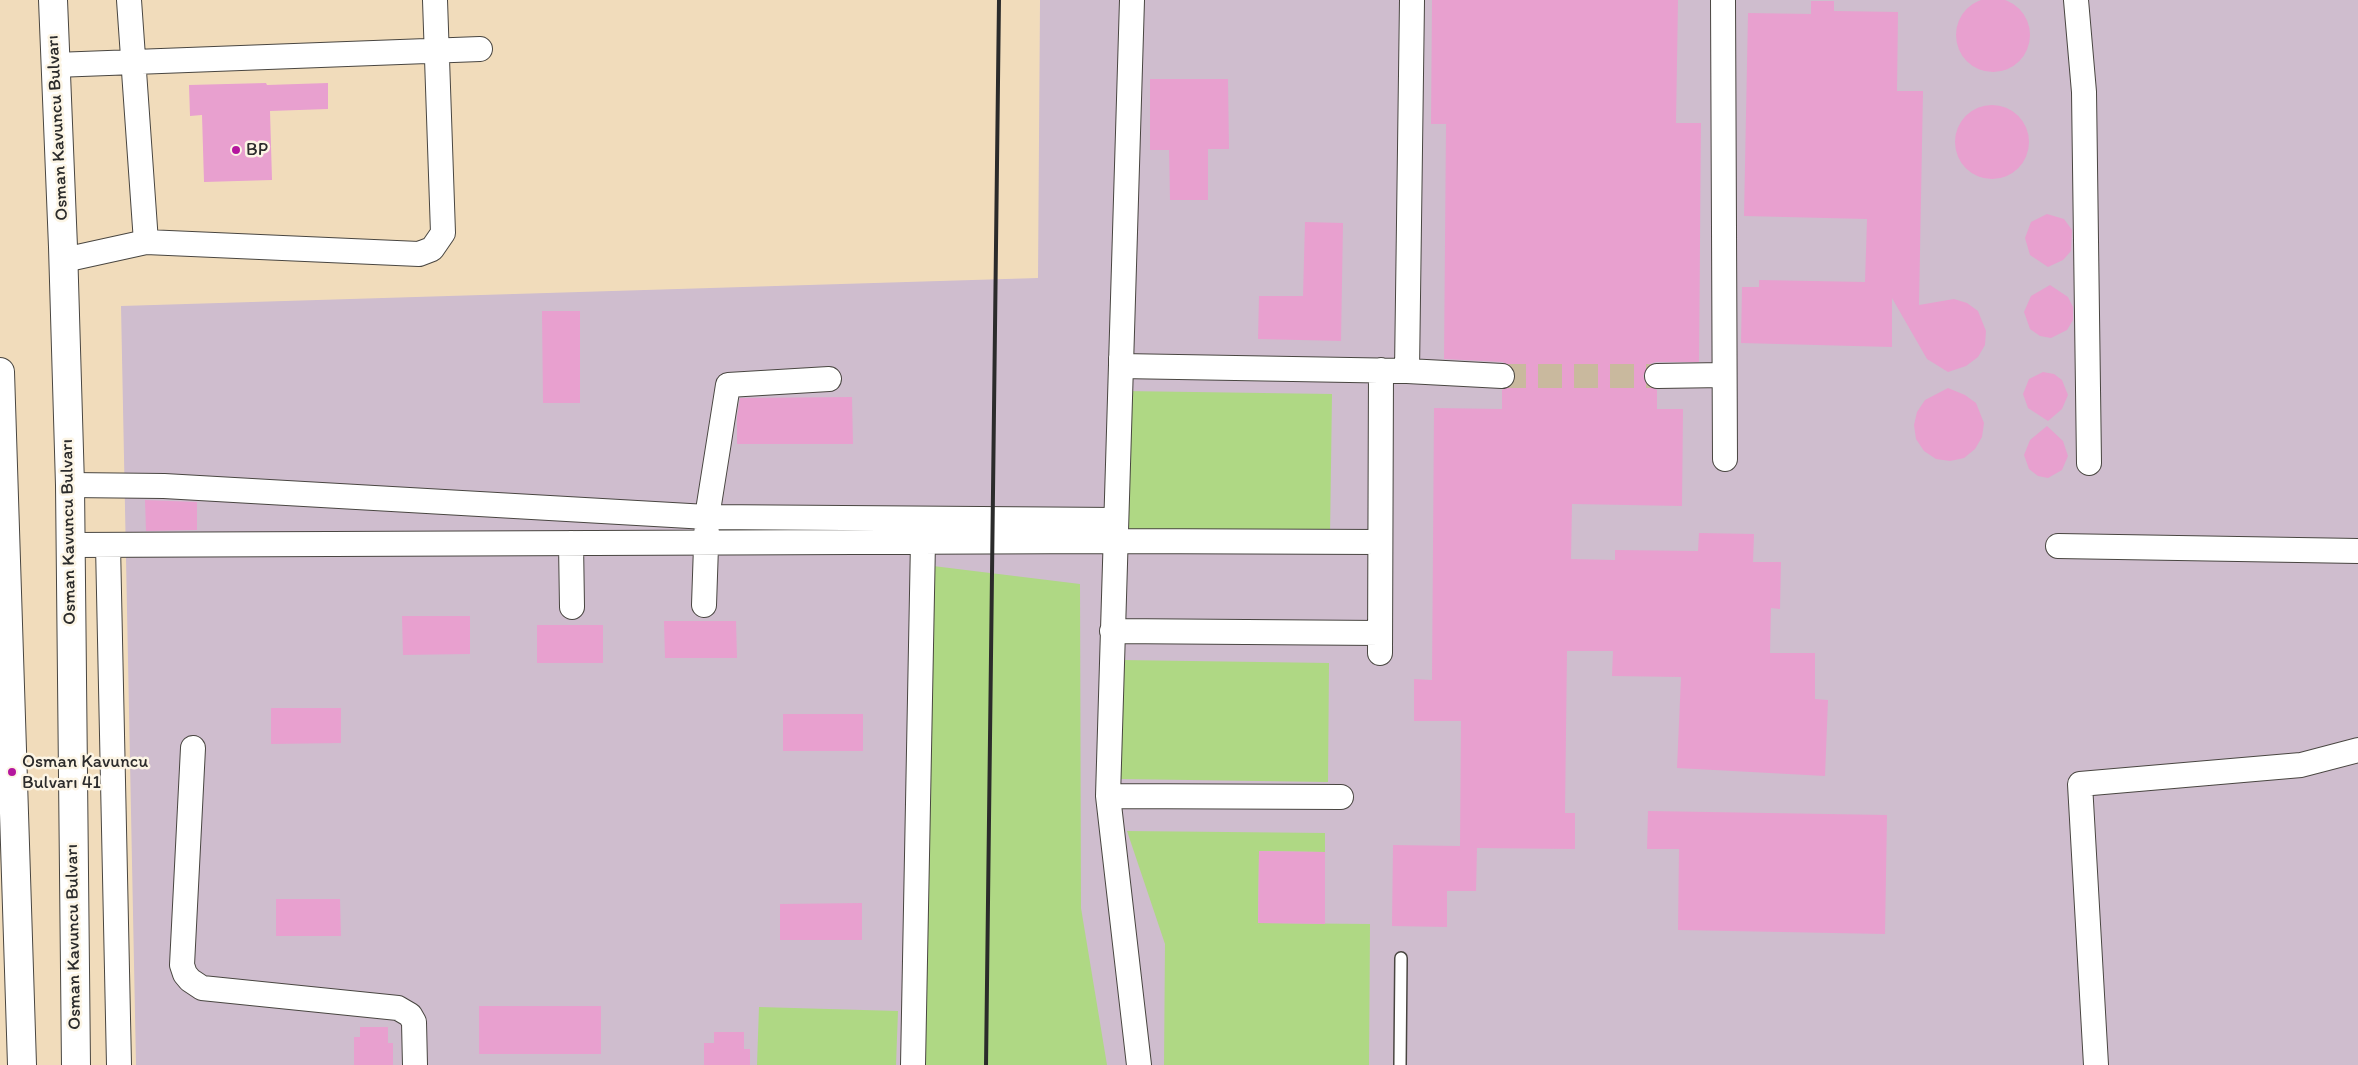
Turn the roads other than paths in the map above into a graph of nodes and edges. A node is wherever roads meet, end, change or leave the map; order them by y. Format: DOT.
graph roads {
  1 [pos="53,0"];
  2 [pos="128,0"];
  3 [pos="435,0"];
  4 [pos="1132,0"];
  5 [pos="1412,0"];
  6 [pos="1722,0"];
  7 [pos="2076,0"];
  8 [pos="480,50"];
  9 [pos="436,51"];
  10 [pos="133,62"];
  11 [pos="56,65"];
  12 [pos="146,242"];
  13 [pos="64,260"];
  14 [pos="1121,358"];
  15 [pos="1381,370"];
  16 [pos="1408,371"];
  17 [pos="0,372"];
  18 [pos="1724,375"];
  19 [pos="1502,376"];
  20 [pos="1657,376"];
  21 [pos="829,379"];
  22 [pos="1724,459"];
  23 [pos="2090,463"];
  24 [pos="70,485"];
  25 [pos="707,517"];
  26 [pos="1116,530"];
  27 [pos="923,541"];
  28 [pos="707,542"];
  29 [pos="1380,542"];
  30 [pos="571,543"];
  31 [pos="70,545"];
  32 [pos="108,545"];
  33 [pos="2058,546"];
  34 [pos="2358,551"];
  35 [pos="3,586"];
  36 [pos="704,605"];
  37 [pos="572,607"];
  38 [pos="1112,631"];
  39 [pos="193,748"];
  40 [pos="2358,750"];
  41 [pos="1108,796"];
  42 [pos="1341,798"];
  43 [pos="1401,958"];
  44 [pos="22,1065"];
  45 [pos="76,1065"];
  46 [pos="118,1065"];
  47 [pos="415,1065"];
  48 [pos="913,1065"];
  49 [pos="1139,1065"];
  50 [pos="1400,1065"];
  51 [pos="2096,1065"];
  1 -- 11 [label="highway, Osman Kavuncu Bulvarı"];
  2 -- 10 [label="street"];
  3 -- 9 [label="street"];
  4 -- 14 [label="street"];
  5 -- 16 [label="street"];
  6 -- 18 [label="street"];
  7 -- 23 [label="street"];
  8 -- 9 [label="street"];
  9 -- 10 [label="street"];
  9 -- 12 [label="street"];
  10 -- 11 [label="street"];
  10 -- 12 [label="street"];
  11 -- 13 [label="highway, Osman Kavuncu Bulvarı"];
  12 -- 13 [label="street"];
  13 -- 24 [label="highway, Osman Kavuncu Bulvarı"];
  14 -- 15 [label="street"];
  14 -- 26 [label="street"];
  15 -- 16 [label="street"];
  15 -- 29 [label="street"];
  16 -- 19 [label="street"];
  17 -- 35 [label="highway"];
  18 -- 20 [label="street"];
  18 -- 22 [label="street"];
  21 -- 25 [label="street"];
  24 -- 25 [label="street"];
  24 -- 31 [label="highway, Osman Kavuncu Bulvarı"];
  25 -- 26 [label="street"];
  25 -- 28 [label="street"];
  26 -- 27 [label="street"];
  26 -- 29 [label="street"];
  26 -- 38 [label="street"];
  27 -- 28 [label="street"];
  27 -- 48 [label="street"];
  28 -- 30 [label="street"];
  28 -- 36 [label="street"];
  29 -- 38 [label="street"];
  30 -- 32 [label="street"];
  30 -- 37 [label="street"];
  31 -- 32 [label="street"];
  31 -- 45 [label="highway, Osman Kavuncu Bulvarı"];
  32 -- 46 [label="street"];
  33 -- 34 [label="street"];
  35 -- 44 [label="highway"];
  38 -- 41 [label="street"];
  39 -- 47 [label="street"];
  40 -- 51 [label="street"];
  41 -- 42 [label="street"];
  41 -- 49 [label="street"];
  43 -- 50 [label="lane"];
}
